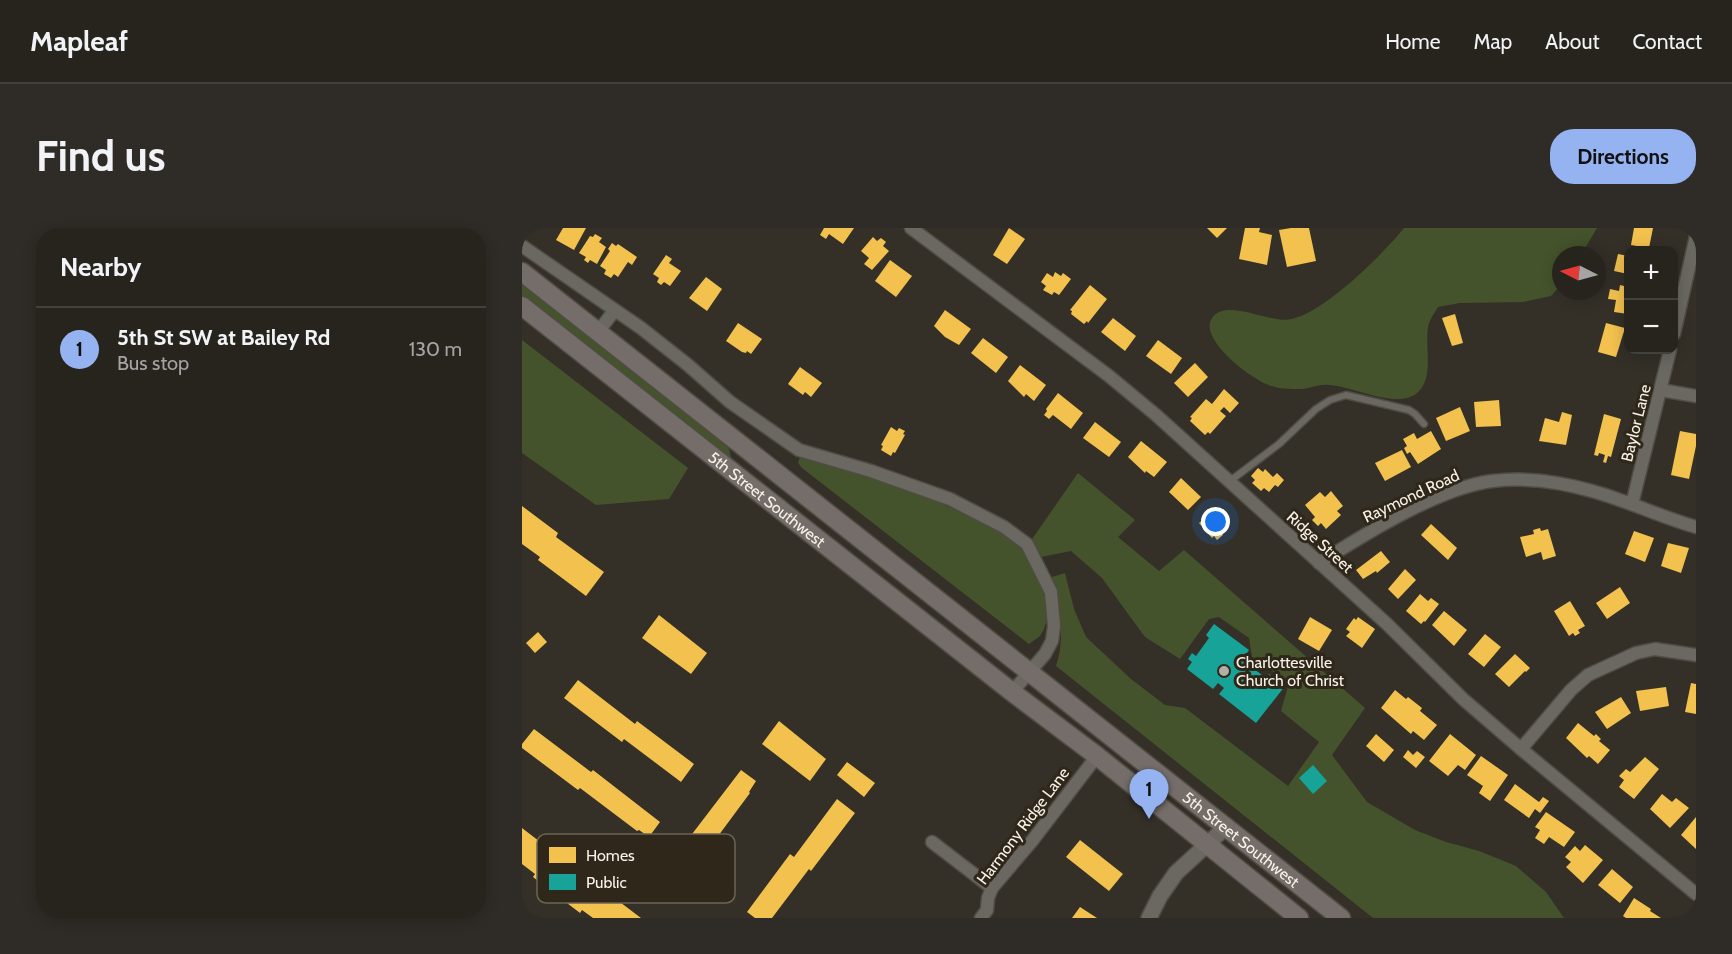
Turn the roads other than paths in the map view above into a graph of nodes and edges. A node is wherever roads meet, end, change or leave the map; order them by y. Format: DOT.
graph roads {
  1 [pos="911,228"];
  2 [pos="1696,236"];
  3 [pos="522,246"];
  4 [pos="522,272"];
  5 [pos="522,306"];
  6 [pos="614,311"];
  7 [pos="1678,316"];
  8 [pos="598,332"];
  9 [pos="1669,354"];
  10 [pos="1661,390"];
  11 [pos="1696,396"];
  12 [pos="1424,424"];
  13 [pos="753,471"];
  14 [pos="1230,482"];
  15 [pos="1632,504"];
  16 [pos="1696,527"];
  17 [pos="1319,563"];
  18 [pos="1696,655"];
  19 [pos="1030,672"];
  20 [pos="1012,692"];
  21 [pos="1521,749"];
  22 [pos="1097,756"];
  23 [pos="1227,826"];
  24 [pos="932,842"];
  25 [pos="1206,845"];
  26 [pos="992,888"];
  27 [pos="1696,894"];
  28 [pos="981,918"];
  29 [pos="1149,918"];
  30 [pos="1299,918"];
  31 [pos="1341,918"];
  1 -- 14 [label="street, Ridge Street"];
  2 -- 7 [label="street"];
  3 -- 6 [label="street"];
  4 -- 8 [label="main road, 5th Street Southwest"];
  5 -- 13 [label="main road, 5th Street Southwest"];
  6 -- 8 [label="street"];
  6 -- 19 [label="street"];
  8 -- 13 [label="main road, 5th Street Southwest"];
  9 -- 10 [label="street, Baylor Lane"];
  10 -- 11 [label="street"];
  10 -- 15 [label="street, Baylor Lane"];
  12 -- 14 [label="lane"];
  13 -- 19 [label="main road, 5th Street Southwest"];
  13 -- 20 [label="main road, 5th Street Southwest"];
  14 -- 17 [label="street, Ridge Street"];
  15 -- 16 [label="street, Raymond Road"];
  15 -- 17 [label="street, Raymond Road"];
  17 -- 21 [label="street, Ridge Street"];
  18 -- 21 [label="street"];
  19 -- 20 [label="street"];
  19 -- 23 [label="main road, 5th Street Southwest"];
  20 -- 22 [label="main road, 5th Street Southwest"];
  21 -- 27 [label="street, Ridge Street"];
  22 -- 25 [label="main road, 5th Street Southwest"];
  22 -- 26 [label="street, Harmony Ridge Lane"];
  23 -- 25 [label="street"];
  23 -- 31 [label="main road, 5th Street Southwest"];
  24 -- 26 [label="street"];
  25 -- 29 [label="street"];
  25 -- 30 [label="main road, 5th Street Southwest"];
  26 -- 28 [label="street, Harmony Ridge Lane"];
}
